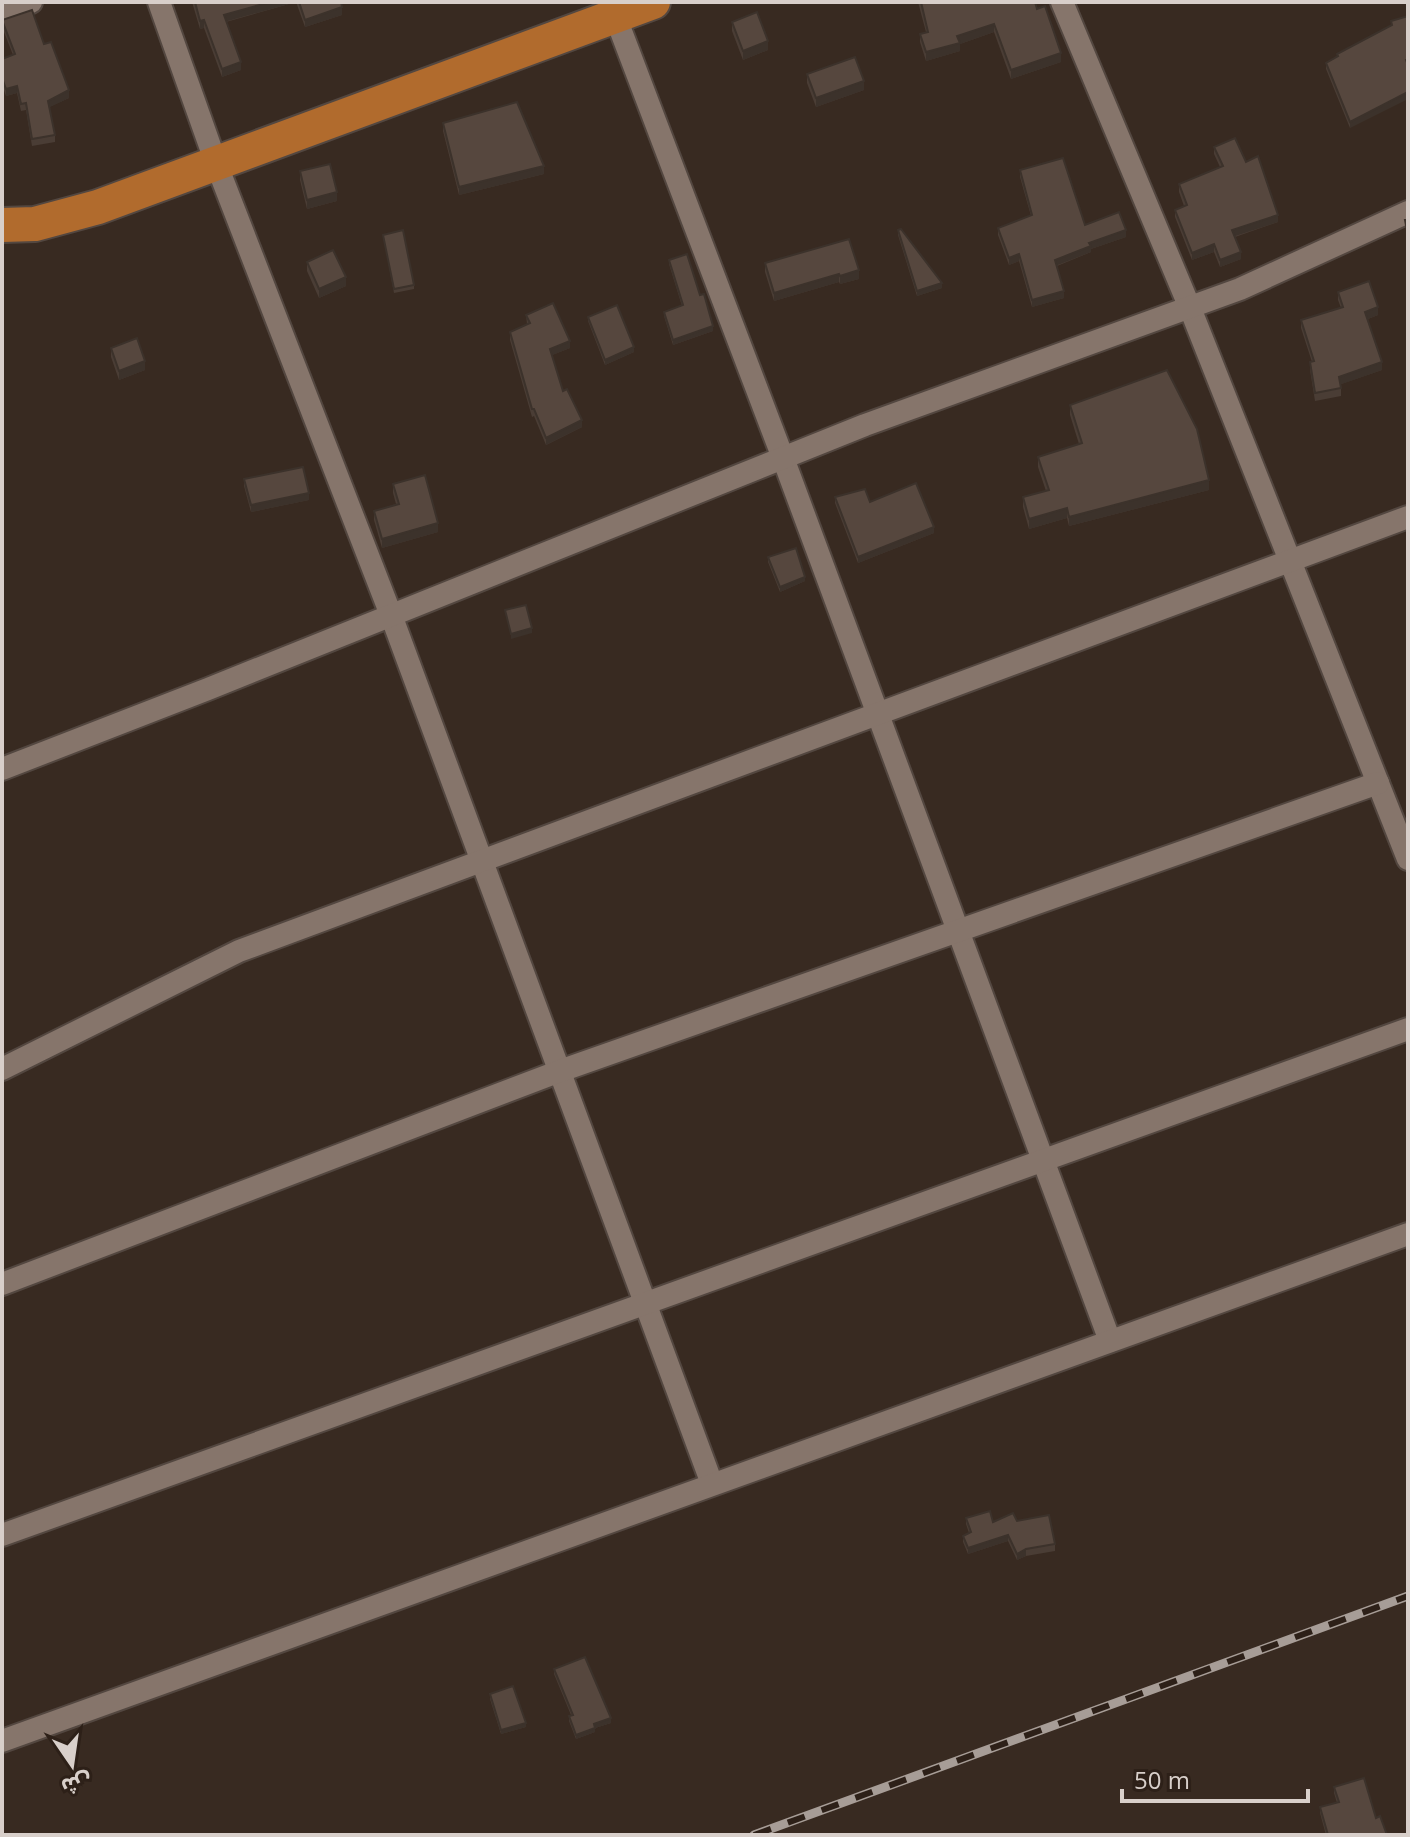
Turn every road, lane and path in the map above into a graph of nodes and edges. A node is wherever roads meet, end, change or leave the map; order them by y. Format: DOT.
graph roads {
  1 [pos="31,2"];
  2 [pos="159,2"];
  3 [pos="653,2"];
  4 [pos="1062,2"];
  5 [pos="612,9"];
  6 [pos="2,13"];
  7 [pos="216,163"];
  8 [pos="1408,212"];
  9 [pos="2,225"];
  10 [pos="1190,308"];
  11 [pos="783,458"];
  12 [pos="1408,517"];
  13 [pos="1290,561"];
  14 [pos="391,615"];
  15 [pos="878,714"];
  16 [pos="2,769"];
  17 [pos="1378,783"];
  18 [pos="1408,859"];
  19 [pos="482,861"];
  20 [pos="958,931"];
  21 [pos="1408,1029"];
  22 [pos="2,1069"];
  23 [pos="560,1071"];
  24 [pos="1043,1161"];
  25 [pos="1408,1234"];
  26 [pos="2,1284"];
  27 [pos="646,1303"];
  28 [pos="1110,1341"];
  29 [pos="712,1484"];
  30 [pos="2,1535"];
  31 [pos="2,1741"];
  1 -- 6 [label="street"];
  2 -- 7 [label="street"];
  3 -- 5 [label="main road"];
  4 -- 10 [label="street"];
  5 -- 7 [label="main road"];
  5 -- 11 [label="street"];
  7 -- 9 [label="main road"];
  7 -- 14 [label="street"];
  8 -- 10 [label="street"];
  10 -- 11 [label="street"];
  10 -- 13 [label="street"];
  11 -- 14 [label="street"];
  11 -- 15 [label="street"];
  12 -- 13 [label="street"];
  13 -- 15 [label="street"];
  13 -- 17 [label="street"];
  14 -- 16 [label="street"];
  14 -- 19 [label="street"];
  15 -- 19 [label="street"];
  15 -- 20 [label="street"];
  17 -- 18 [label="street"];
  17 -- 20 [label="street"];
  19 -- 22 [label="street"];
  19 -- 23 [label="street"];
  20 -- 23 [label="street"];
  20 -- 24 [label="street"];
  21 -- 24 [label="street"];
  23 -- 26 [label="street"];
  23 -- 27 [label="street"];
  24 -- 27 [label="street"];
  24 -- 28 [label="street"];
  25 -- 28 [label="street"];
  27 -- 29 [label="street"];
  27 -- 30 [label="street"];
  28 -- 29 [label="street"];
  29 -- 31 [label="street"];
}
